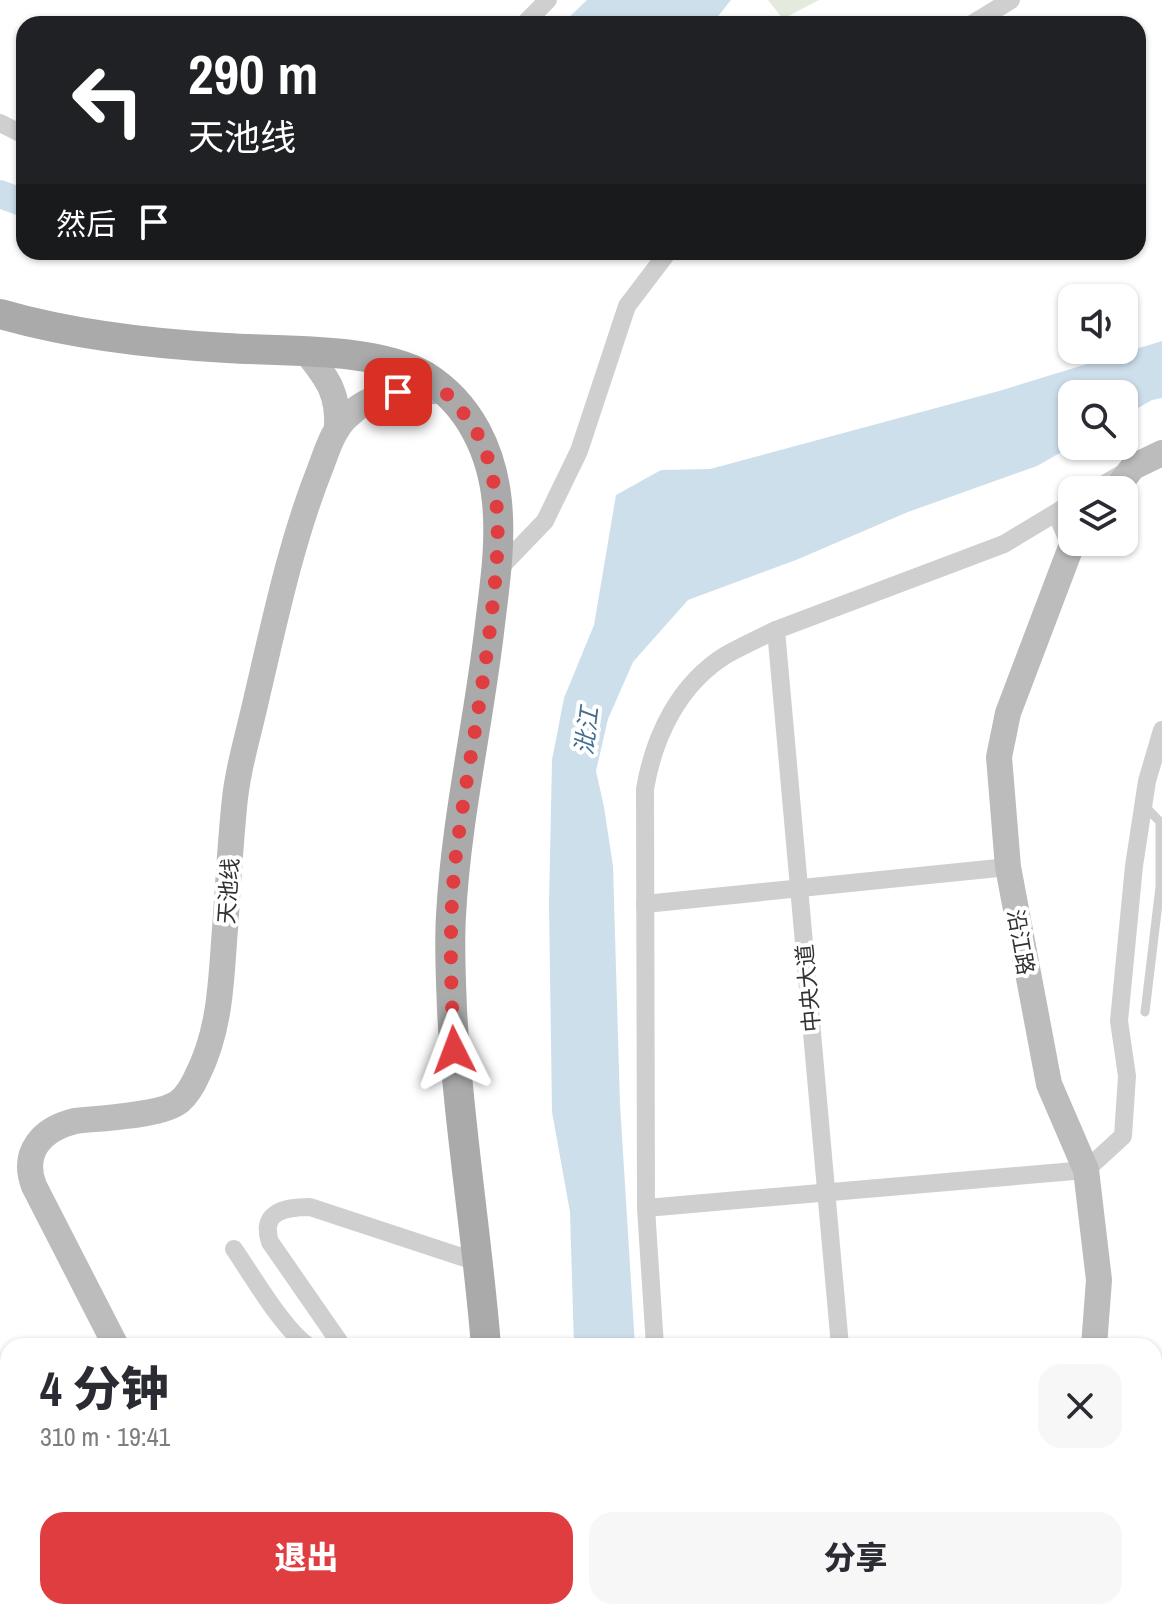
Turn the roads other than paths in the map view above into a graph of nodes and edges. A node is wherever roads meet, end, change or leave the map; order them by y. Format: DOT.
graph roads {
  1 [pos="548,0"];
  2 [pos="1011,0"];
  3 [pos="532,16"];
  4 [pos="985,16"];
  5 [pos="662,260"];
  6 [pos="0,314"];
  7 [pos="307,353"];
  8 [pos="444,391"];
  9 [pos="337,429"];
  10 [pos="1162,453"];
  11 [pos="1133,467"];
  12 [pos="1118,476"];
  13 [pos="1126,476"];
  14 [pos="1058,512"];
  15 [pos="1069,556"];
  16 [pos="496,572"];
  17 [pos="776,630"];
  18 [pos="1160,741"];
  19 [pos="1143,804"];
  20 [pos="1008,867"];
  21 [pos="799,888"];
  22 [pos="645,904"];
  23 [pos="1145,1012"];
  24 [pos="1086,1170"];
  25 [pos="826,1192"];
  26 [pos="646,1208"];
  27 [pos="234,1249"];
  28 [pos="477,1262"];
  29 [pos="112,1338"];
  30 [pos="299,1338"];
  31 [pos="337,1338"];
  32 [pos="485,1338"];
  33 [pos="654,1338"];
  34 [pos="839,1338"];
  35 [pos="1095,1338"];
  1 -- 3 [label="street"];
  2 -- 4 [label="street"];
  5 -- 16 [label="street"];
  6 -- 7 [label="main road"];
  7 -- 8 [label="main road"];
  7 -- 9 [label="street"];
  8 -- 9 [label="street, 天池线"];
  8 -- 16 [label="main road"];
  9 -- 29 [label="street, 天池线"];
  10 -- 11 [label="street"];
  11 -- 12 [label="street"];
  11 -- 13 [label="street"];
  14 -- 17 [label="street"];
  15 -- 20 [label="street, 沿江路"];
  16 -- 28 [label="main road"];
  17 -- 21 [label="street, 中央大道"];
  17 -- 22 [label="street"];
  18 -- 19 [label="street"];
  19 -- 23 [label="lane"];
  19 -- 24 [label="street"];
  20 -- 21 [label="street"];
  20 -- 24 [label="street, 沿江路"];
  21 -- 22 [label="street"];
  21 -- 25 [label="street, 中央大道"];
  22 -- 26 [label="street"];
  24 -- 25 [label="street"];
  24 -- 35 [label="street, 沿江路"];
  25 -- 26 [label="street"];
  25 -- 34 [label="street, 中央大道"];
  26 -- 33 [label="street"];
  27 -- 30 [label="street"];
  28 -- 31 [label="street"];
  28 -- 32 [label="main road"];
}
